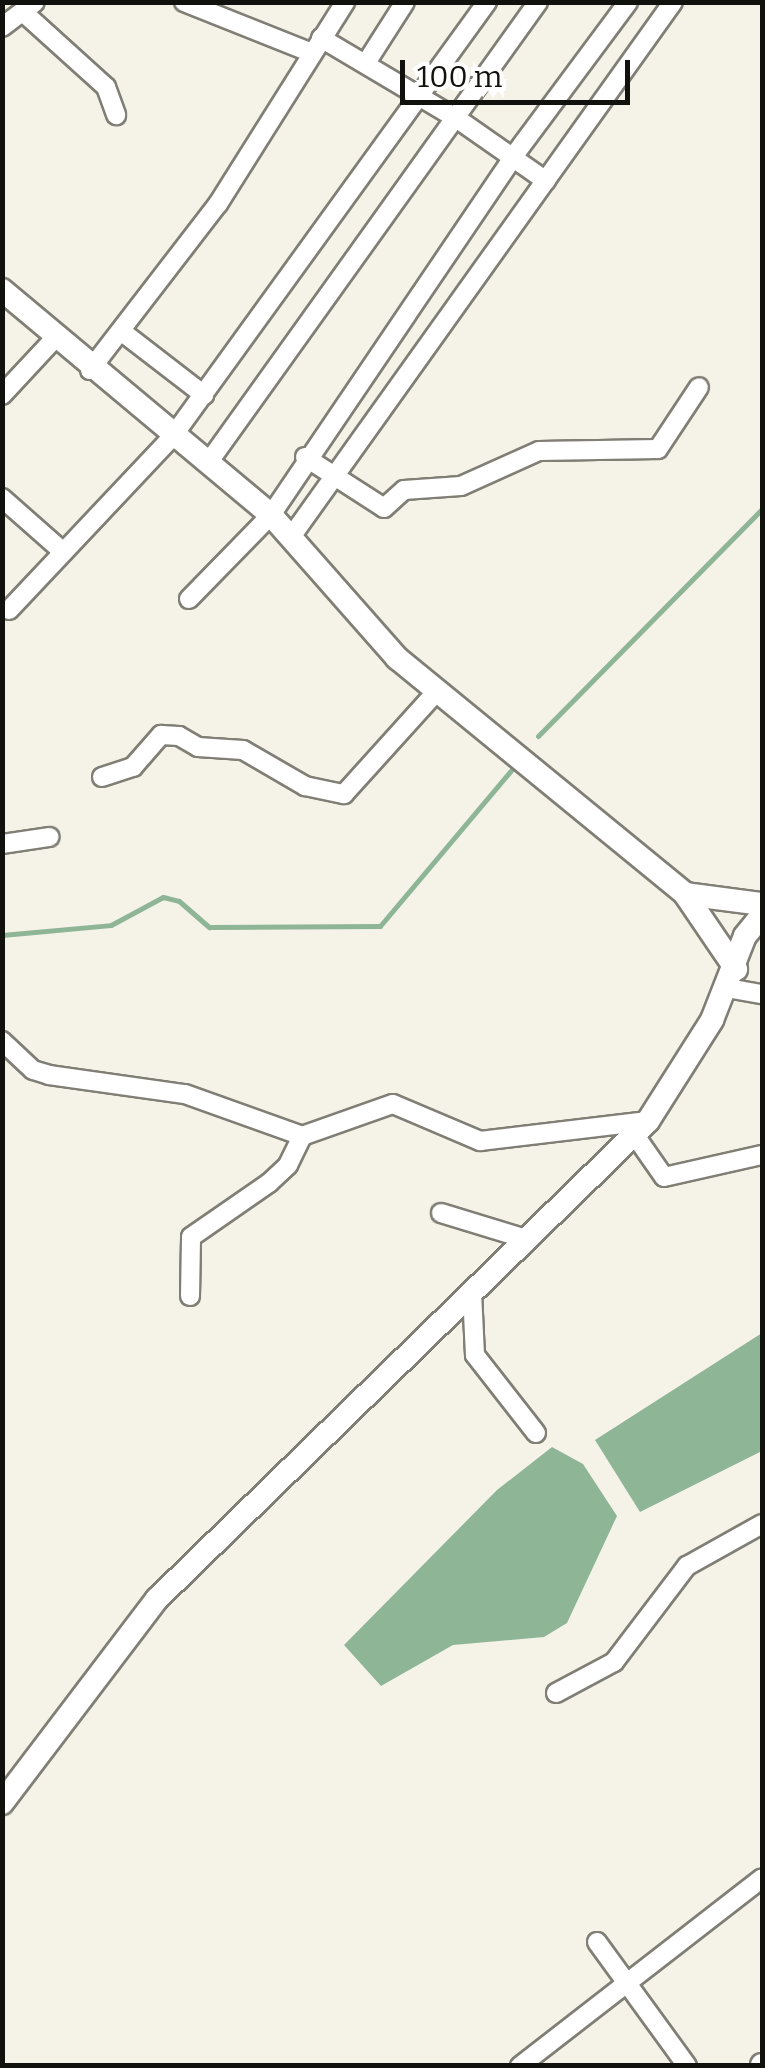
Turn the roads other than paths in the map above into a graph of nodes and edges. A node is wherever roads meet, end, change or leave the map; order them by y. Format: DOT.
graph roads {
  1 [pos="184,2"];
  2 [pos="345,2"];
  3 [pos="405,2"];
  4 [pos="486,2"];
  5 [pos="538,2"];
  6 [pos="628,2"];
  7 [pos="673,2"];
  8 [pos="29,7"];
  9 [pos="2,27"];
  10 [pos="316,46"];
  11 [pos="366,63"];
  12 [pos="422,97"];
  13 [pos="116,114"];
  14 [pos="459,120"];
  15 [pos="513,156"];
  16 [pos="546,182"];
  17 [pos="2,290"];
  18 [pos="121,330"];
  19 [pos="56,337"];
  20 [pos="90,370"];
  21 [pos="699,387"];
  22 [pos="2,395"];
  23 [pos="204,395"];
  24 [pos="173,436"];
  25 [pos="305,458"];
  26 [pos="208,463"];
  27 [pos="334,476"];
  28 [pos="2,498"];
  29 [pos="271,514"];
  30 [pos="290,538"];
  31 [pos="62,550"];
  32 [pos="189,599"];
  33 [pos="9,610"];
  34 [pos="438,690"];
  35 [pos="102,777"];
  36 [pos="49,836"];
  37 [pos="2,844"];
  38 [pos="686,894"];
  39 [pos="762,904"];
  40 [pos="762,916"];
  41 [pos="731,978"];
  42 [pos="762,994"];
  43 [pos="2,1041"];
  44 [pos="641,1127"];
  45 [pos="302,1136"];
  46 [pos="762,1155"];
  47 [pos="441,1212"];
  48 [pos="526,1239"];
  49 [pos="472,1292"];
  50 [pos="190,1296"];
  51 [pos="536,1432"];
  52 [pos="762,1524"];
  53 [pos="556,1693"];
  54 [pos="2,1803"];
  55 [pos="762,1878"];
  56 [pos="597,1942"];
  57 [pos="628,1987"];
  58 [pos="520,2066"];
  59 [pos="687,2066"];
  1 -- 10 [label="street"];
  2 -- 10 [label="street"];
  3 -- 11 [label="street"];
  4 -- 12 [label="street"];
  5 -- 14 [label="street"];
  6 -- 15 [label="street"];
  7 -- 16 [label="street"];
  8 -- 9 [label="street"];
  8 -- 13 [label="street"];
  10 -- 11 [label="street"];
  10 -- 18 [label="street"];
  11 -- 12 [label="street"];
  12 -- 14 [label="street"];
  12 -- 23 [label="street"];
  14 -- 15 [label="street"];
  14 -- 26 [label="street"];
  15 -- 16 [label="street"];
  15 -- 25 [label="street"];
  16 -- 27 [label="street"];
  17 -- 19 [label="main road"];
  18 -- 20 [label="street"];
  18 -- 23 [label="street"];
  19 -- 20 [label="main road"];
  19 -- 22 [label="street"];
  20 -- 24 [label="main road"];
  21 -- 27 [label="street"];
  23 -- 24 [label="street"];
  24 -- 26 [label="main road"];
  24 -- 31 [label="street"];
  25 -- 27 [label="street"];
  25 -- 29 [label="street"];
  26 -- 29 [label="main road"];
  27 -- 30 [label="street"];
  28 -- 31 [label="street"];
  29 -- 30 [label="main road"];
  29 -- 32 [label="street"];
  30 -- 34 [label="main road"];
  31 -- 33 [label="street"];
  34 -- 35 [label="street"];
  34 -- 38 [label="main road"];
  36 -- 37 [label="street"];
  38 -- 39 [label="main road"];
  38 -- 41 [label="main road"];
  40 -- 41 [label="main road"];
  41 -- 42 [label="street"];
  41 -- 44 [label="main road"];
  43 -- 45 [label="street"];
  44 -- 45 [label="street"];
  44 -- 46 [label="street"];
  44 -- 48 [label="main road"];
  45 -- 50 [label="street"];
  47 -- 48 [label="street"];
  48 -- 49 [label="main road"];
  49 -- 51 [label="street"];
  49 -- 54 [label="main road"];
  52 -- 53 [label="street"];
  55 -- 57 [label="street"];
  56 -- 57 [label="street"];
  57 -- 58 [label="street"];
  57 -- 59 [label="street"];
}
